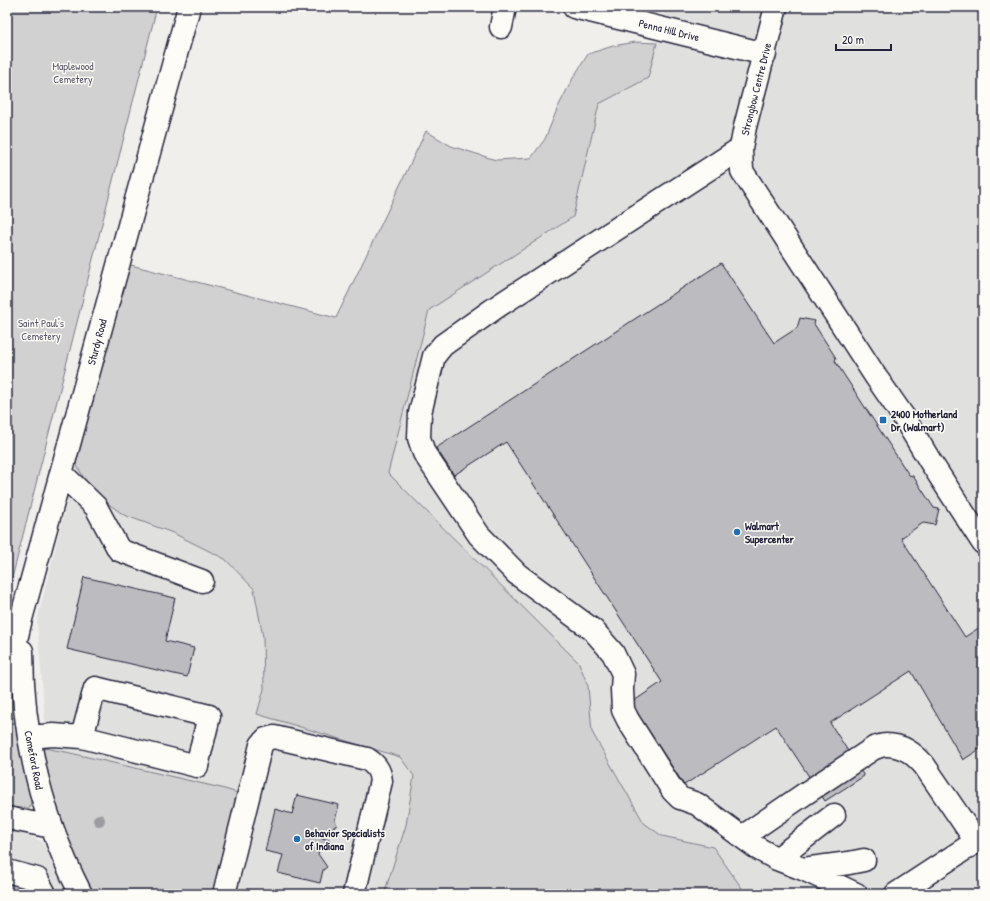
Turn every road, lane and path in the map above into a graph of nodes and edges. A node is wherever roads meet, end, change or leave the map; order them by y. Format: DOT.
graph roads {
  1 [pos="189,7"];
  2 [pos="574,7"];
  3 [pos="776,7"];
  4 [pos="765,54"];
  5 [pos="741,148"];
  6 [pos="61,473"];
  7 [pos="983,543"];
  8 [pos="202,581"];
  9 [pos="21,618"];
  10 [pos="8,669"];
  11 [pos="29,737"];
  12 [pos="82,737"];
  13 [pos="834,815"];
  14 [pos="7,818"];
  15 [pos="52,827"];
  16 [pos="742,837"];
  17 [pos="980,839"];
  18 [pos="777,860"];
  19 [pos="864,860"];
  20 [pos="803,869"];
  21 [pos="7,870"];
  22 [pos="45,894"];
  23 [pos="81,894"];
  24 [pos="224,894"];
  25 [pos="354,894"];
  26 [pos="856,894"];
  27 [pos="896,894"];
  1 -- 6 [label="street, Sturdy Road"];
  2 -- 4 [label="street, Penna Hill Drive"];
  3 -- 4 [label="street, Strongbow Centre Drive"];
  4 -- 5 [label="street, Strongbow Centre Drive"];
  5 -- 7 [label="street, Strongbow Centre Drive"];
  5 -- 16 [label="street"];
  6 -- 8 [label="street"];
  6 -- 9 [label="street, Sturdy Road"];
  9 -- 10 [label="street, Sturdy Road"];
  9 -- 11 [label="street, Comeford Road"];
  11 -- 12 [label="street"];
  11 -- 15 [label="street, Comeford Road"];
  12 -- 12 [label="street"];
  13 -- 18 [label="street"];
  14 -- 15 [label="street"];
  15 -- 23 [label="street, Comeford Road"];
  16 -- 17 [label="street"];
  16 -- 18 [label="street"];
  17 -- 27 [label="street"];
  18 -- 20 [label="street"];
  19 -- 20 [label="street"];
  20 -- 26 [label="street"];
  21 -- 22 [label="street"];
  24 -- 25 [label="street"];
}
